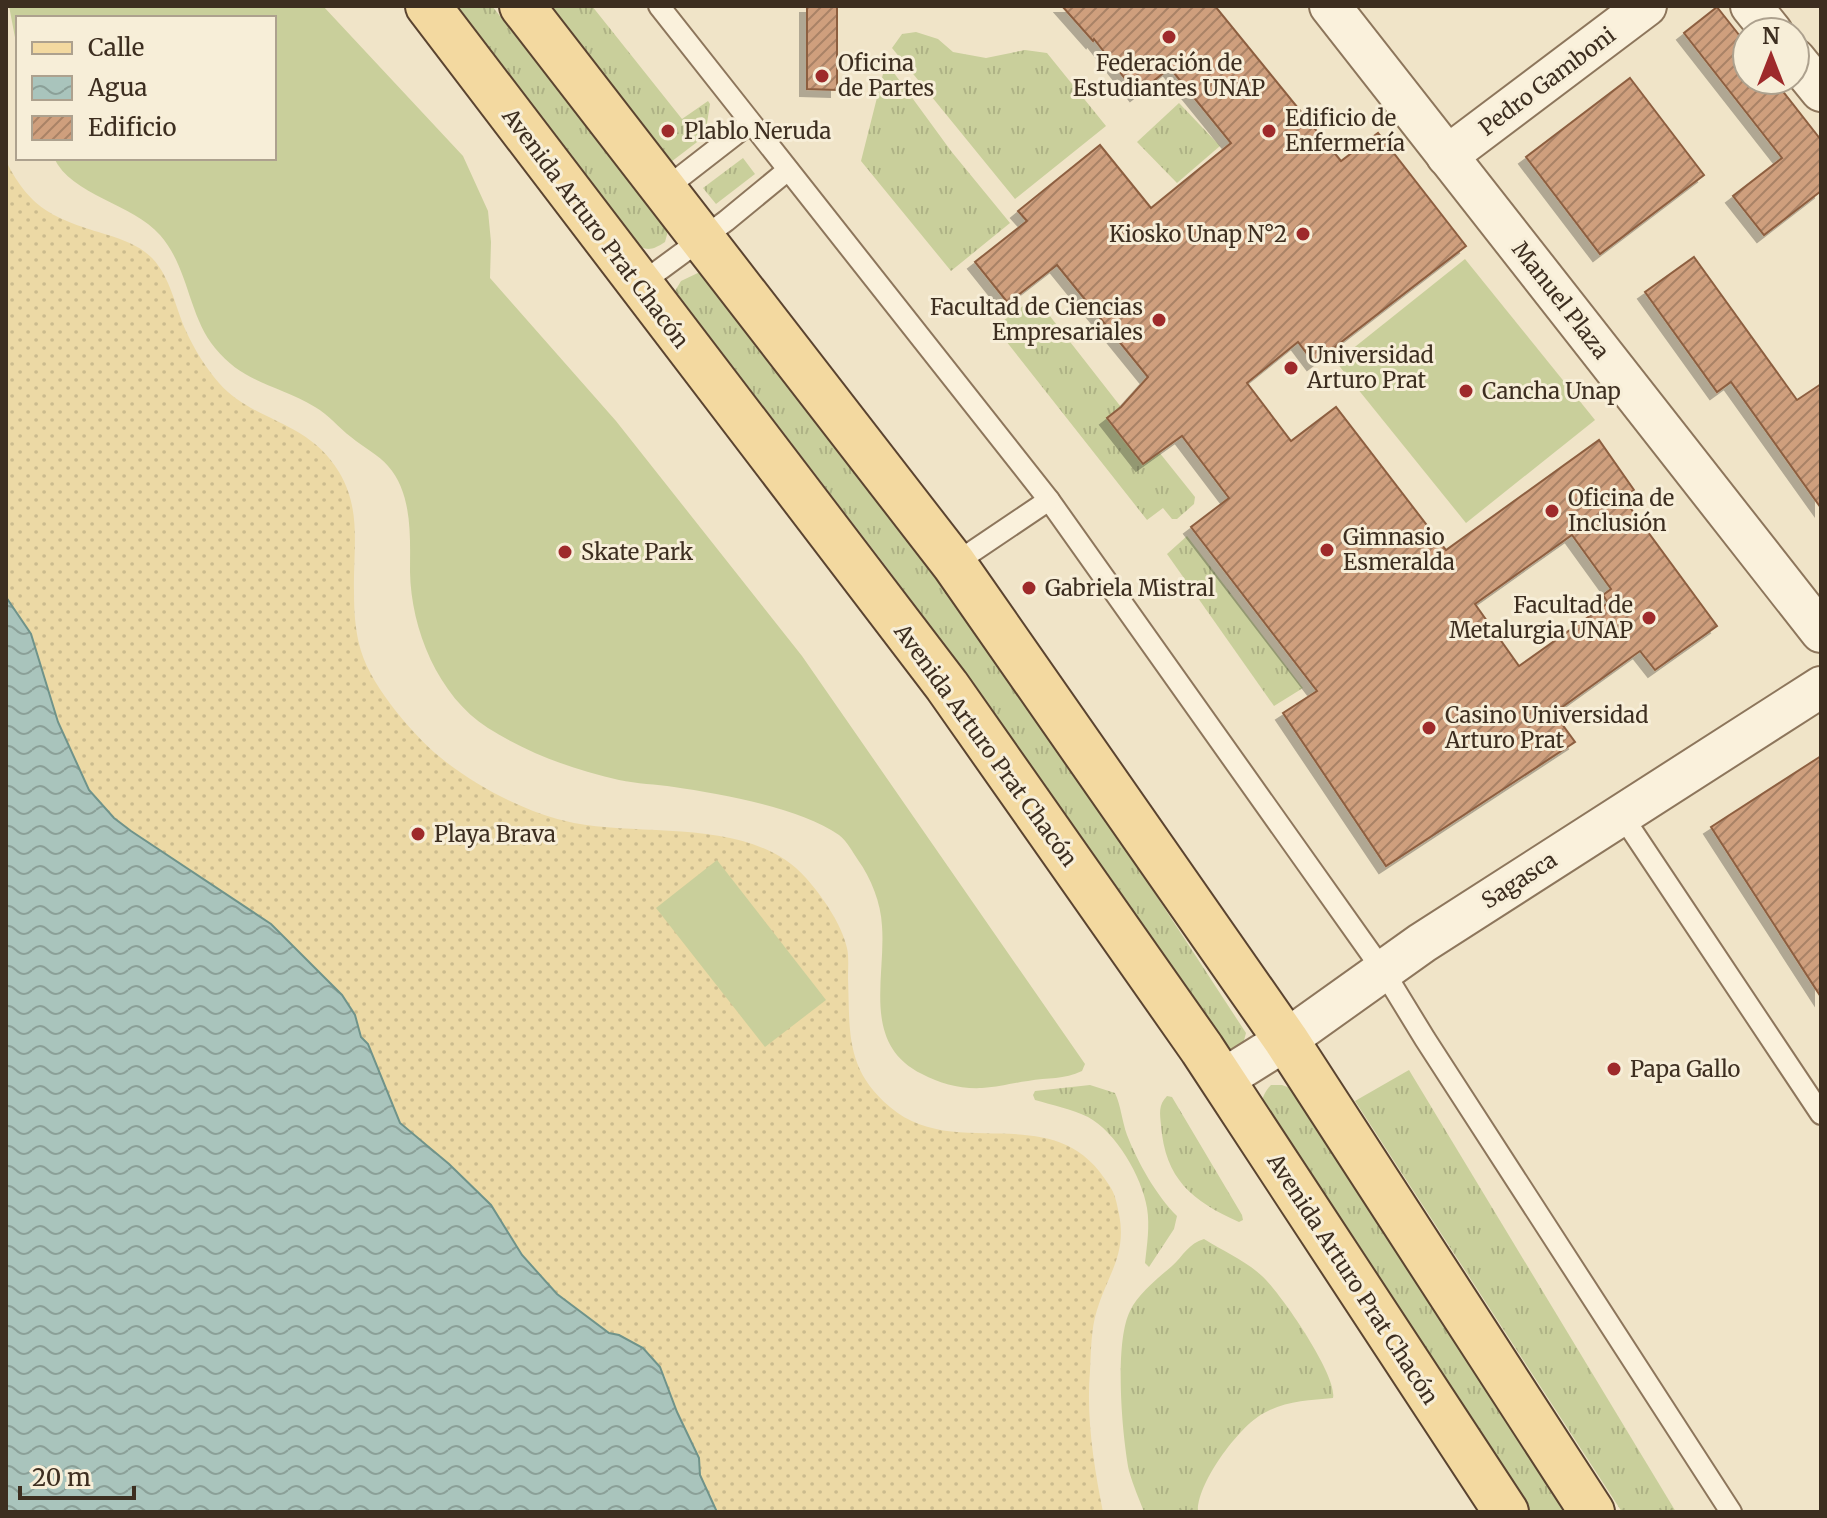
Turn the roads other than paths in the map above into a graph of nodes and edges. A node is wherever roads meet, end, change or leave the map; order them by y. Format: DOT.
graph roads {
  1 [pos="428,6"];
  2 [pos="522,6"];
  3 [pos="659,6"];
  4 [pos="1330,6"];
  5 [pos="1646,6"];
  6 [pos="750,123"];
  7 [pos="1447,156"];
  8 [pos="788,170"];
  9 [pos="665,189"];
  10 [pos="702,240"];
  11 [pos="639,285"];
  12 [pos="1049,500"];
  13 [pos="954,564"];
  14 [pos="1821,632"];
  15 [pos="1821,687"];
  16 [pos="1621,814"];
  17 [pos="1384,972"];
  18 [pos="1286,1040"];
  19 [pos="1222,1080"];
  20 [pos="1821,1114"];
  21 [pos="1506,1512"];
  22 [pos="1592,1512"];
  23 [pos="1731,1512"];
  1 -- 11 [label="main road, Avenida Arturo Prat Chacón"];
  2 -- 9 [label="main road"];
  3 -- 6 [label="lane"];
  4 -- 7 [label="street, Manuel Plaza"];
  5 -- 7 [label="street, Pedro Gamboni"];
  6 -- 8 [label="lane"];
  6 -- 9 [label="lane"];
  7 -- 14 [label="street, Manuel Plaza"];
  8 -- 10 [label="lane"];
  8 -- 12 [label="lane"];
  9 -- 10 [label="main road"];
  10 -- 11 [label="lane"];
  10 -- 13 [label="main road"];
  11 -- 19 [label="main road, Avenida Arturo Prat Chacón"];
  12 -- 13 [label="lane"];
  12 -- 17 [label="lane"];
  13 -- 18 [label="main road"];
  15 -- 16 [label="street, Sagasca"];
  16 -- 17 [label="street, Sagasca"];
  16 -- 20 [label="lane"];
  17 -- 18 [label="street, Sagasca"];
  17 -- 23 [label="lane"];
  18 -- 19 [label="street, Sagasca"];
  18 -- 22 [label="main road"];
  19 -- 21 [label="main road, Avenida Arturo Prat Chacón"];
}
